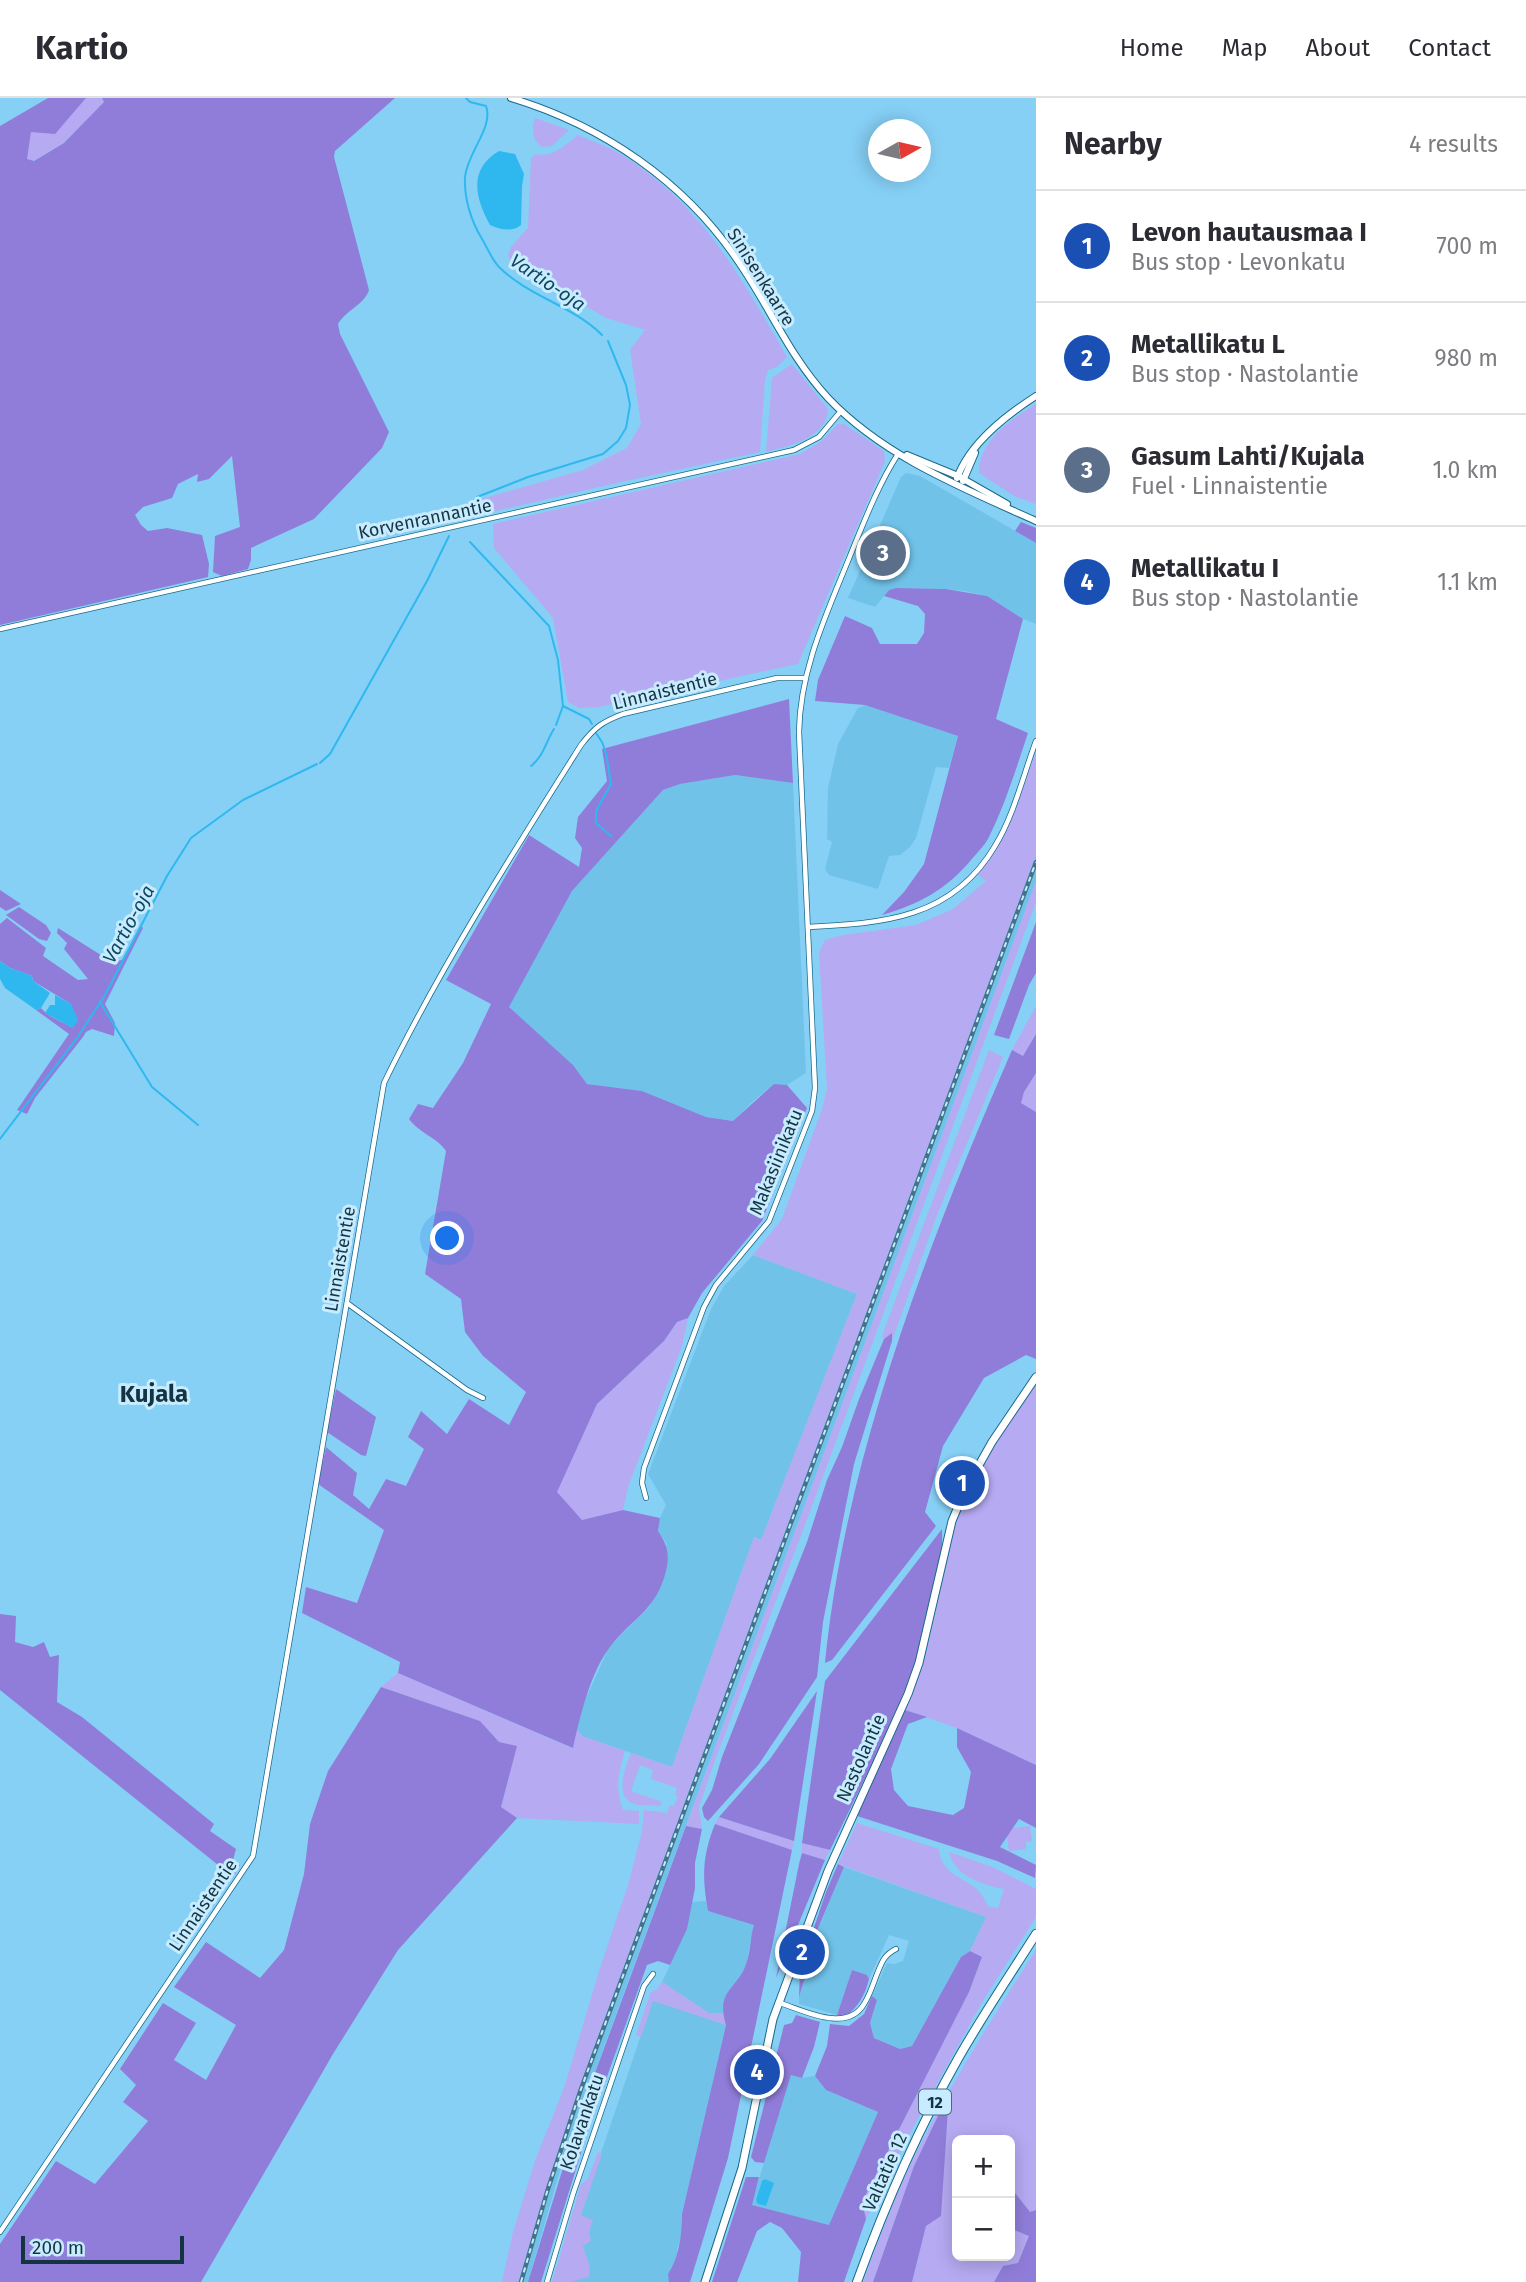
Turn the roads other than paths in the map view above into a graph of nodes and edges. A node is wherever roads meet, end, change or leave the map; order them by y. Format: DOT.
graph roads {
  1 [pos="511,98"];
  2 [pos="1036,396"];
  3 [pos="841,411"];
  4 [pos="898,453"];
  5 [pos="960,480"];
  6 [pos="1036,521"];
  7 [pos="0,629"];
  8 [pos="804,678"];
  9 [pos="1036,741"];
  10 [pos="808,927"];
  11 [pos="347,1303"];
  12 [pos="1036,1377"];
  13 [pos="483,1398"];
  14 [pos="646,1498"];
  15 [pos="1036,1934"];
  16 [pos="896,1949"];
  17 [pos="653,1974"];
  18 [pos="780,2003"];
  19 [pos="0,2232"];
  20 [pos="547,2282"];
  21 [pos="705,2282"];
  22 [pos="857,2282"];
  1 -- 3 [label="street, Sinisenkaarre"];
  2 -- 5 [label="street"];
  3 -- 4 [label="street, Sinisenkaarre"];
  3 -- 7 [label="street, Korvenrannantie"];
  4 -- 5 [label="street, Sinisenkaarre"];
  4 -- 8 [label="street"];
  5 -- 6 [label="street, Sinisenkaarre"];
  8 -- 10 [label="street, Makasiinikatu"];
  8 -- 11 [label="street, Linnaistentie"];
  9 -- 10 [label="street"];
  10 -- 14 [label="street, Makasiinikatu"];
  11 -- 13 [label="street"];
  11 -- 19 [label="street, Linnaistentie"];
  12 -- 18 [label="main road, Nastolantie"];
  15 -- 22 [label="highway, Valtatie 12 / 12"];
  16 -- 18 [label="street"];
  17 -- 20 [label="street, Kolavankatu"];
  18 -- 21 [label="main road, Nastolantie"];
}
